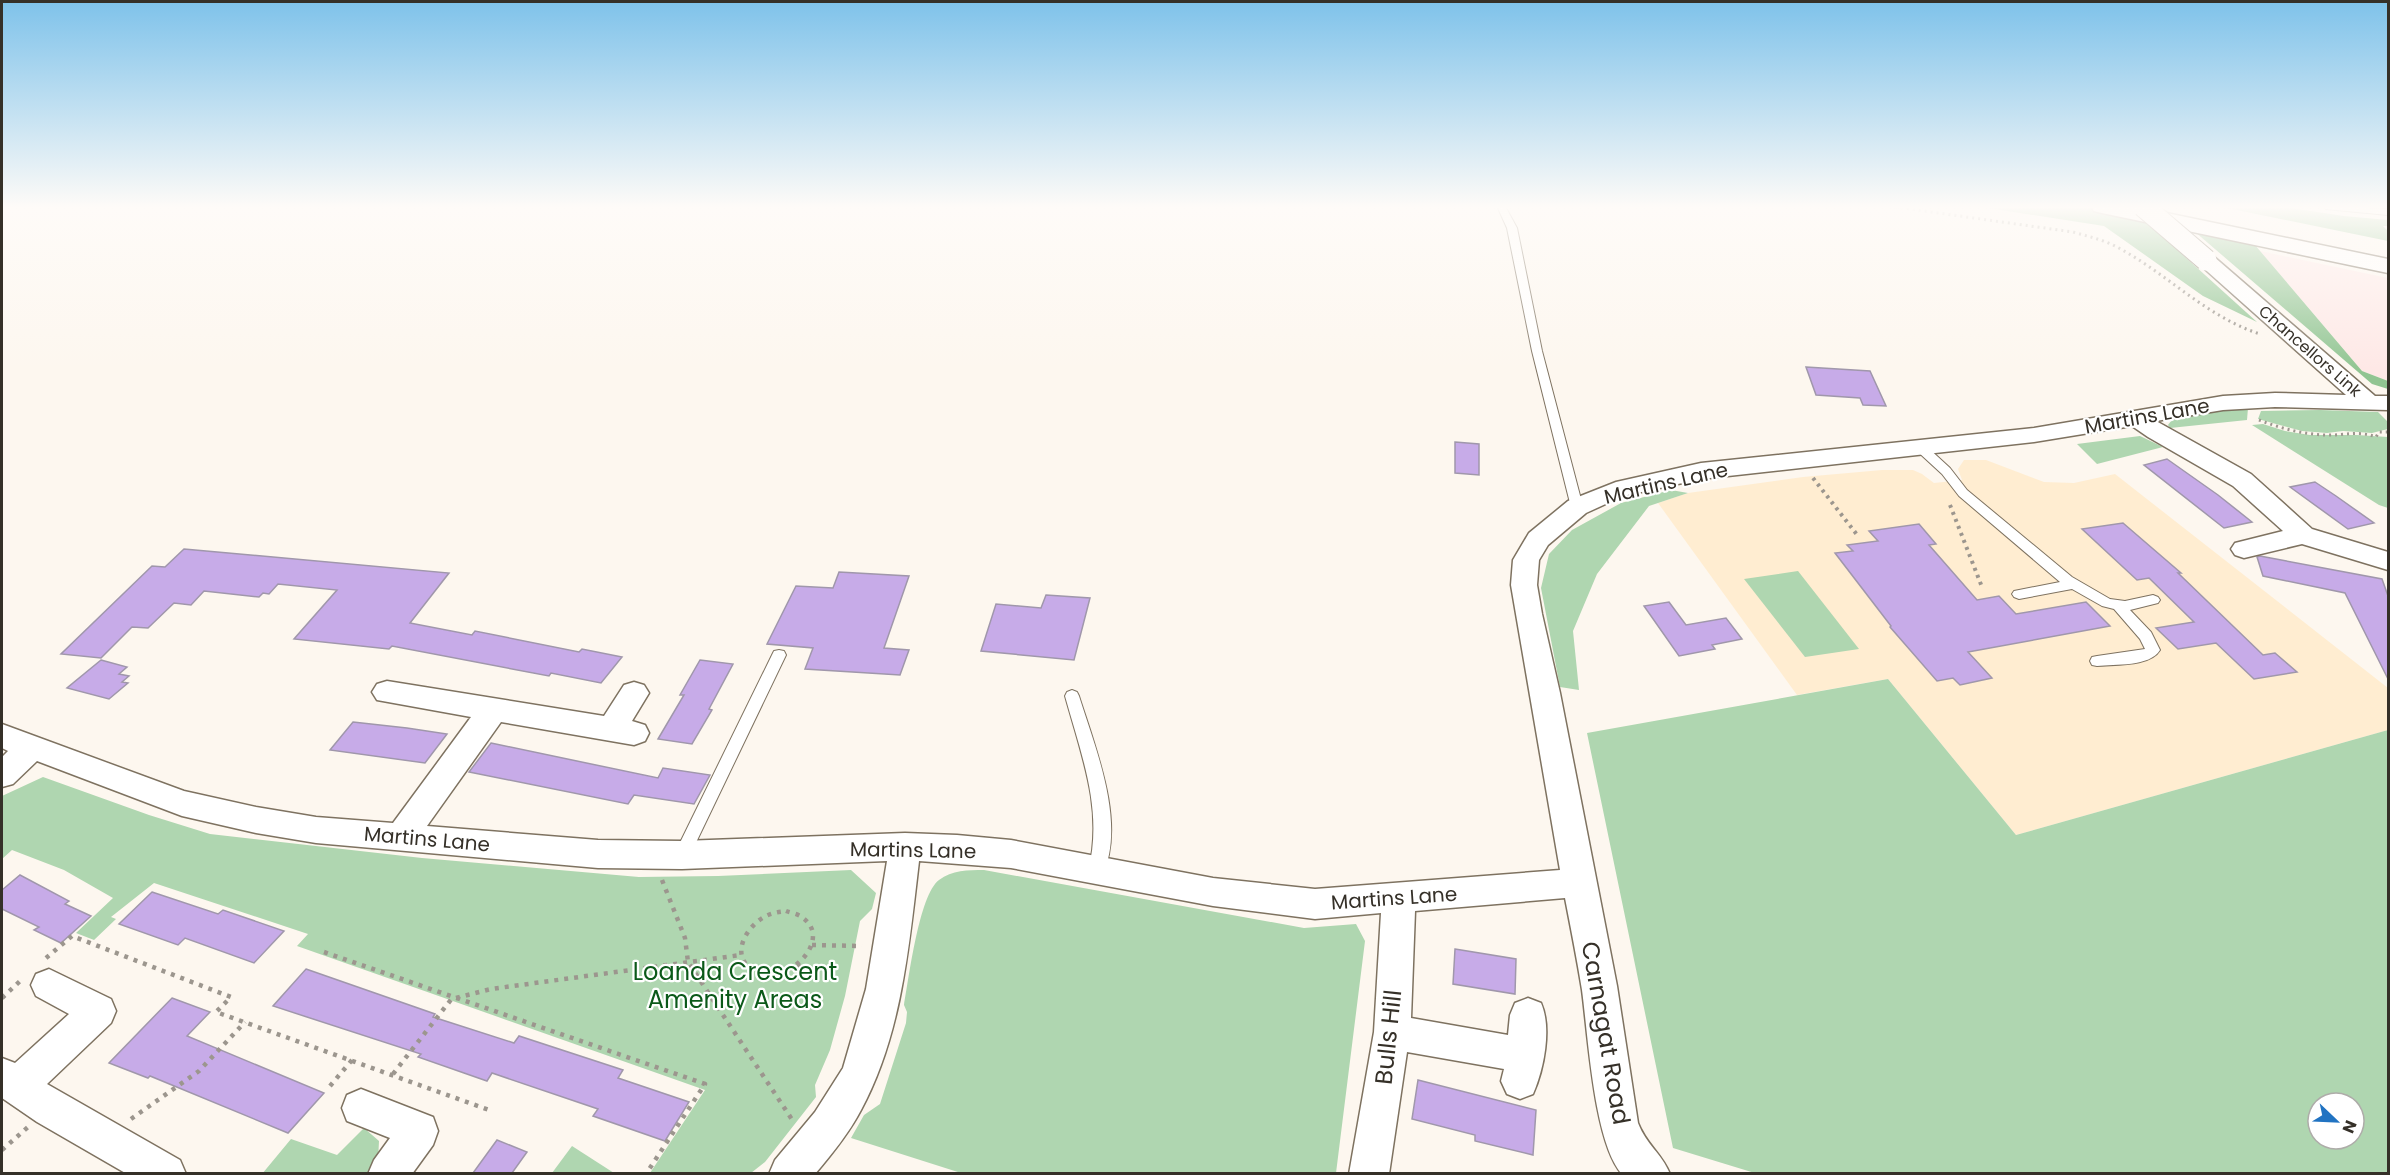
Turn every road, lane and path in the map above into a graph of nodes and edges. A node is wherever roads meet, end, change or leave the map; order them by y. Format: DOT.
graph roads {
  1 [pos="1519,261"];
  2 [pos="2139,261"];
  3 [pos="2206,261"];
  4 [pos="2363,261"];
  5 [pos="2388,266"];
  6 [pos="2295,338"];
  7 [pos="2378,403"];
  8 [pos="2135,417"];
  9 [pos="2256,419"];
  10 [pos="2388,432"];
  11 [pos="1922,448"];
  12 [pos="1809,473"];
  13 [pos="1950,504"];
  14 [pos="1576,507"];
  15 [pos="2303,535"];
  16 [pos="1858,536"];
  17 [pos="2244,549"];
  18 [pos="2388,561"];
  19 [pos="2073,584"];
  20 [pos="1982,587"];
  21 [pos="2019,594"];
  22 [pos="2153,600"];
  23 [pos="2118,605"];
  24 [pos="779,655"];
  25 [pos="2097,661"];
  26 [pos="387,692"];
  27 [pos="634,693"];
  28 [pos="1072,696"];
  29 [pos="494,709"];
  30 [pos="2,736"];
  31 [pos="31,748"];
  32 [pos="2,775"];
  33 [pos="401,837"];
  34 [pos="905,847"];
  35 [pos="650,855"];
  36 [pos="682,855"];
  37 [pos="1096,871"];
  38 [pos="1580,883"];
  39 [pos="1399,899"];
  40 [pos="812,945"];
  41 [pos="862,946"];
  42 [pos="324,952"];
  43 [pos="741,955"];
  44 [pos="688,962"];
  45 [pos="798,965"];
  46 [pos="38,975"];
  47 [pos="808,976"];
  48 [pos="2,998"];
  49 [pos="454,998"];
  50 [pos="1528,1015"];
  51 [pos="245,1022"];
  52 [pos="1392,1032"];
  53 [pos="352,1060"];
  54 [pos="393,1074"];
  55 [pos="9,1081"];
  56 [pos="330,1086"];
  57 [pos="361,1108"];
  58 [pos="489,1110"];
  59 [pos="130,1120"];
  60 [pos="800,1132"];
  61 [pos="166,1173"];
  62 [pos="388,1173"];
  63 [pos="646,1173"];
  64 [pos="789,1173"];
  65 [pos="1370,1173"];
  66 [pos="1650,1173"];
  1 -- 14 [label="lane"];
  2 -- 6 [label="path"];
  3 -- 6 [label="street, Chancellors Link, bridge"];
  4 -- 5 [label="highway"];
  6 -- 7 [label="street, Chancellors Link"];
  7 -- 8 [label="street, Martins Lane"];
  8 -- 11 [label="street, Martins Lane"];
  8 -- 15 [label="street"];
  9 -- 10 [label="path"];
  11 -- 14 [label="street, Martins Lane"];
  11 -- 19 [label="lane"];
  12 -- 16 [label="path"];
  13 -- 20 [label="path"];
  14 -- 38 [label="street, Martins Lane"];
  15 -- 17 [label="street"];
  15 -- 18 [label="street"];
  19 -- 21 [label="lane"];
  19 -- 23 [label="lane"];
  22 -- 23 [label="lane"];
  23 -- 25 [label="lane"];
  24 -- 36 [label="lane"];
  26 -- 29 [label="street"];
  27 -- 29 [label="street"];
  28 -- 37 [label="lane"];
  29 -- 33 [label="street"];
  30 -- 31 [label="street, Martins Lane"];
  31 -- 32 [label="street"];
  31 -- 33 [label="street, Martins Lane"];
  33 -- 35 [label="street, Martins Lane"];
  34 -- 36 [label="street, Martins Lane"];
  34 -- 37 [label="street, Martins Lane"];
  34 -- 64 [label="street"];
  35 -- 36 [label="street, Martins Lane"];
  35 -- 44 [label="path"];
  37 -- 39 [label="street, Martins Lane"];
  38 -- 39 [label="street, Martins Lane"];
  38 -- 66 [label="street, Carnagat Road"];
  39 -- 52 [label="street, Bulls Hill"];
  40 -- 41 [label="path"];
  40 -- 43 [label="path"];
  40 -- 45 [label="path"];
  42 -- 49 [label="path"];
  43 -- 44 [label="path"];
  43 -- 45 [label="path"];
  44 -- 49 [label="path"];
  44 -- 60 [label="path"];
  45 -- 47 [label="path"];
  46 -- 48 [label="path"];
  46 -- 51 [label="path"];
  46 -- 55 [label="street"];
  49 -- 54 [label="path"];
  49 -- 63 [label="path"];
  50 -- 52 [label="street"];
  51 -- 53 [label="path"];
  51 -- 59 [label="path"];
  52 -- 65 [label="street, Bulls Hill"];
  53 -- 54 [label="path"];
  53 -- 56 [label="path"];
  54 -- 58 [label="path"];
  55 -- 61 [label="street"];
  57 -- 62 [label="street"];
}
